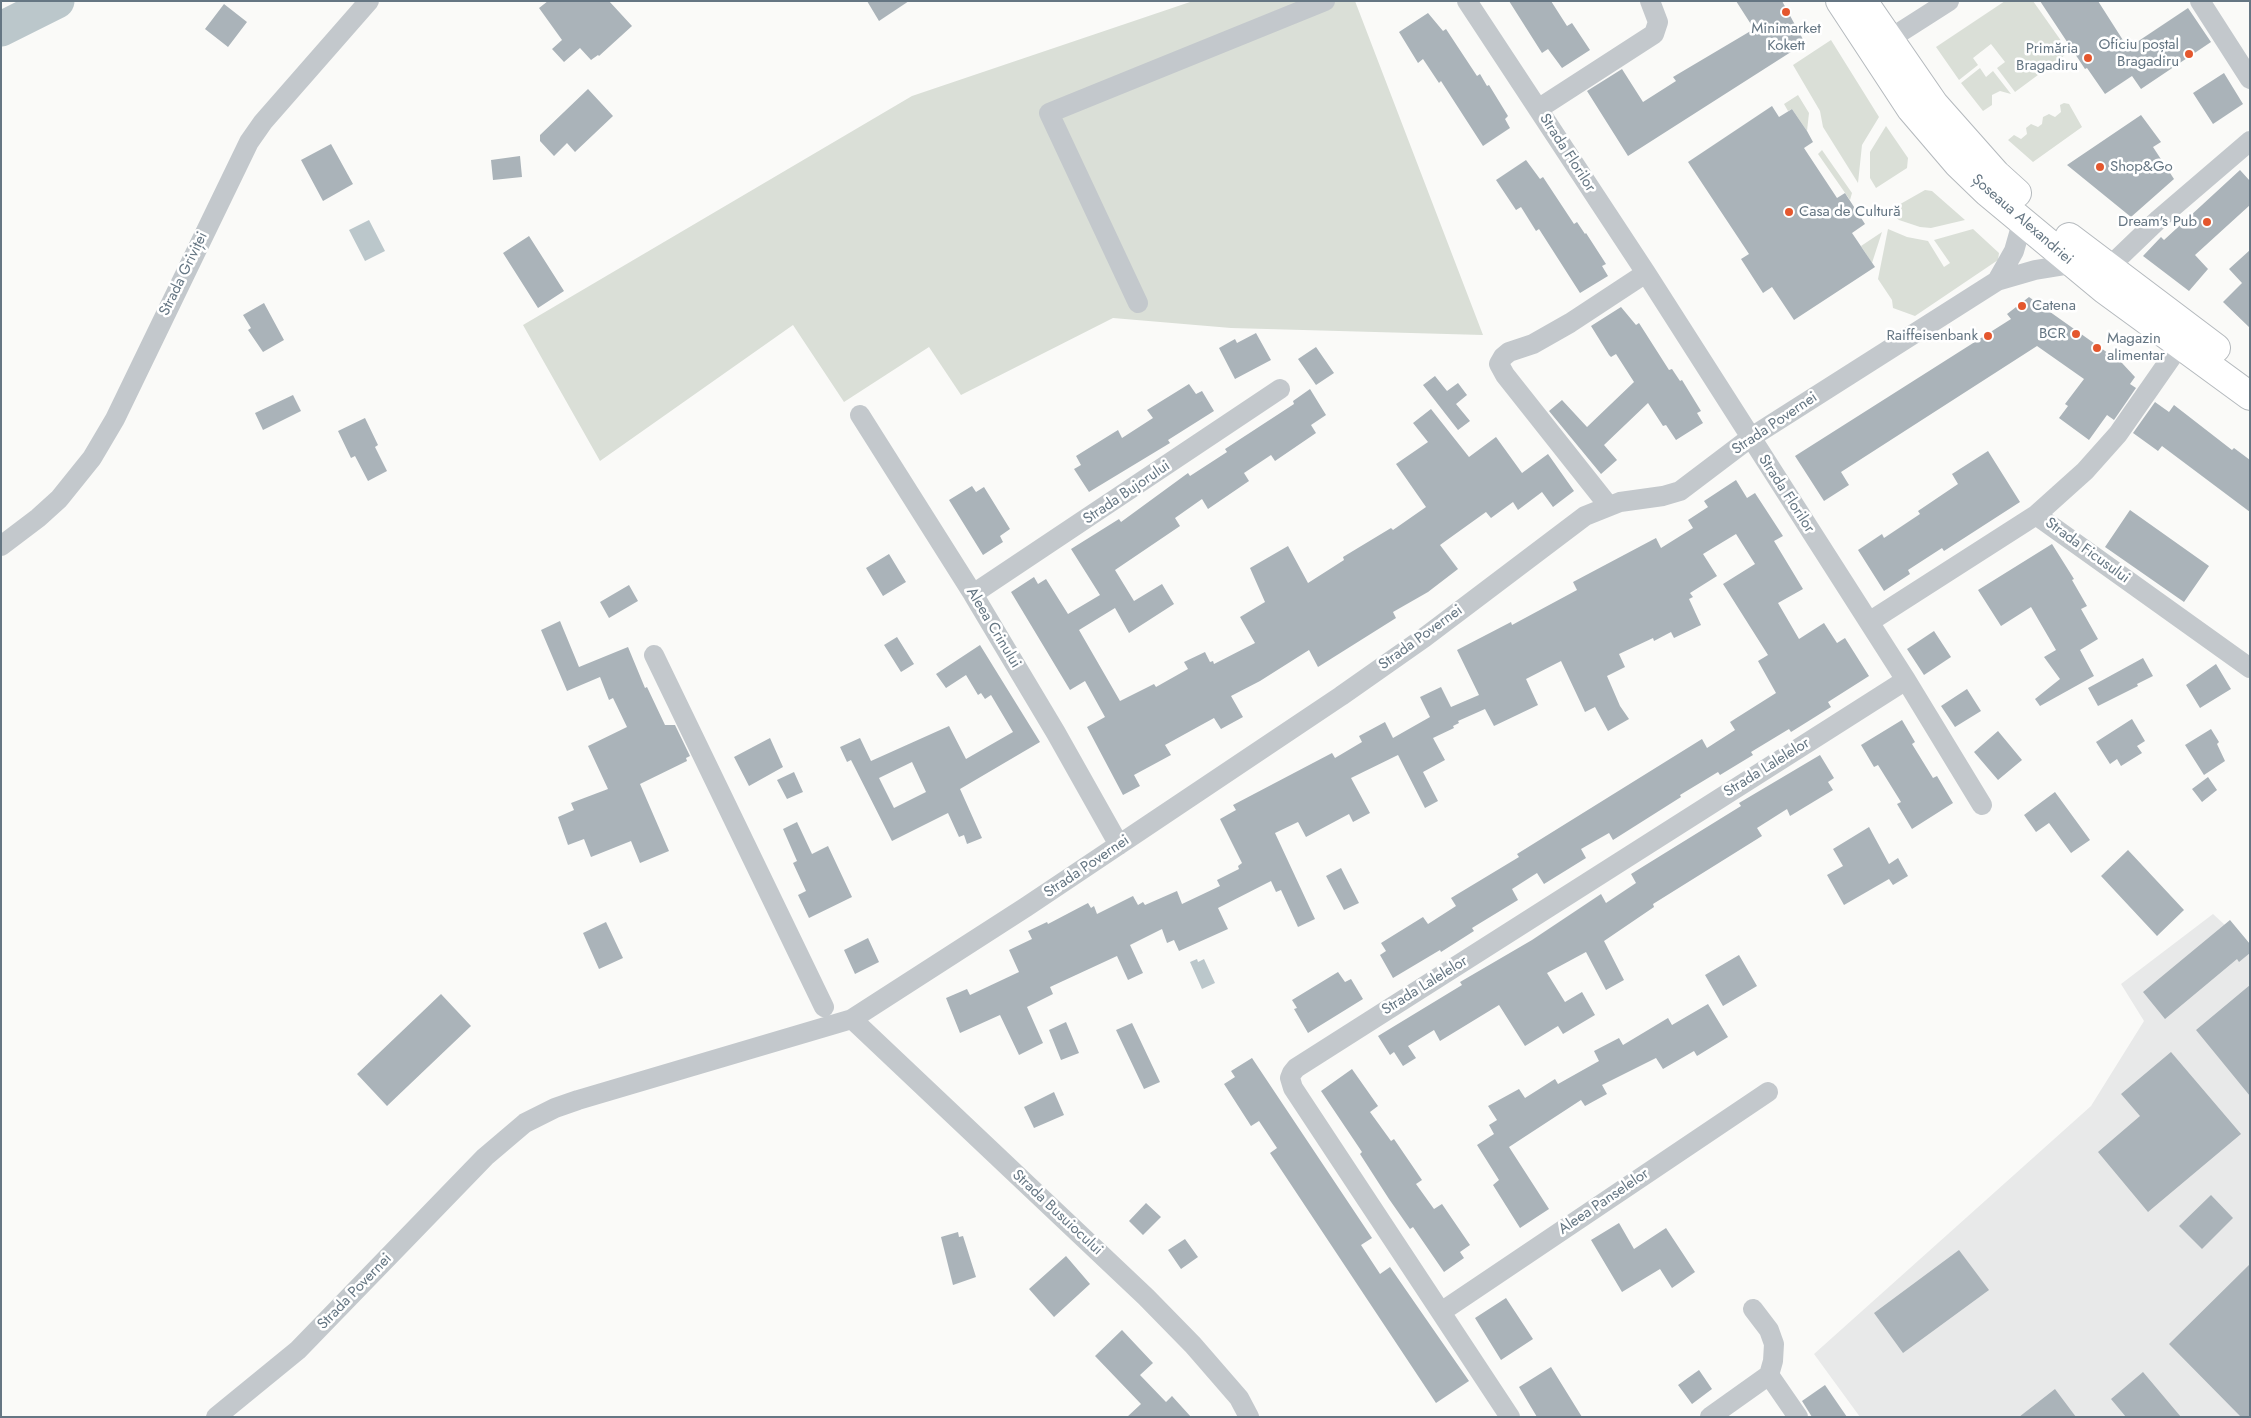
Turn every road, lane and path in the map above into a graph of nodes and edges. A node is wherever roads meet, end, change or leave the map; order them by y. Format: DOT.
graph roads {
  1 [pos="369,1"];
  2 [pos="1325,1"];
  3 [pos="1467,1"];
  4 [pos="1650,1"];
  5 [pos="1840,1"];
  6 [pos="1863,1"];
  7 [pos="1949,1"];
  8 [pos="2200,1"];
  9 [pos="1888,40"];
  10 [pos="2250,79"];
  11 [pos="1538,109"];
  12 [pos="2250,141"];
  13 [pos="2022,223"];
  14 [pos="2072,264"];
  15 [pos="2108,268"];
  16 [pos="1646,273"];
  17 [pos="1997,280"];
  18 [pos="1138,303"];
  19 [pos="2180,345"];
  20 [pos="2250,373"];
  21 [pos="1280,389"];
  22 [pos="2250,396"];
  23 [pos="860,415"];
  24 [pos="1750,438"];
  25 [pos="1608,505"];
  26 [pos="2036,515"];
  27 [pos="1,546"];
  28 [pos="973,594"];
  29 [pos="1869,622"];
  30 [pos="654,655"];
  31 [pos="2250,668"];
  32 [pos="1906,680"];
  33 [pos="1982,805"];
  34 [pos="1119,845"];
  35 [pos="824,1006"];
  36 [pos="852,1019"];
  37 [pos="1768,1092"];
  38 [pos="1753,1309"];
  39 [pos="1441,1312"];
  40 [pos="1769,1375"];
  41 [pos="1717,1415"];
  42 [pos="216,1417"];
  43 [pos="1249,1417"];
  44 [pos="1510,1417"];
  45 [pos="1798,1417"];
  1 -- 27 [label="street, Strada Griviței"];
  2 -- 18 [label="street"];
  3 -- 11 [label="street, Strada Florilor"];
  4 -- 11 [label="street, Strada Florilor"];
  5 -- 13 [label="highway, Șoseaua Alexandriei"];
  6 -- 9 [label="highway, Șoseaua Alexandriei"];
  7 -- 9 [label="street"];
  8 -- 10 [label="street"];
  9 -- 15 [label="highway, Șoseaua Alexandriei"];
  11 -- 16 [label="street, Strada Florilor"];
  12 -- 15 [label="street"];
  13 -- 14 [label="highway, Șoseaua Alexandriei"];
  13 -- 17 [label="street"];
  14 -- 17 [label="street"];
  14 -- 19 [label="highway, Șoseaua Alexandriei"];
  15 -- 20 [label="highway, Șoseaua Alexandriei"];
  16 -- 24 [label="street, Strada Florilor"];
  16 -- 25 [label="street"];
  17 -- 24 [label="street, Strada Povernei"];
  19 -- 22 [label="highway, Șoseaua Alexandriei"];
  19 -- 26 [label="street"];
  21 -- 28 [label="street, Strada Bujorului"];
  23 -- 28 [label="street, Aleea Crinului"];
  24 -- 25 [label="street, Strada Povernei"];
  24 -- 29 [label="street, Strada Florilor"];
  25 -- 34 [label="street, Strada Povernei"];
  26 -- 29 [label="street, Strada Ficusului"];
  26 -- 31 [label="street, Strada Ficusului"];
  28 -- 34 [label="street, Aleea Crinului"];
  29 -- 32 [label="street, Strada Florilor"];
  30 -- 35 [label="street"];
  32 -- 33 [label="street, Strada Florilor"];
  32 -- 39 [label="street, Strada Lalelelor"];
  34 -- 36 [label="street, Strada Povernei"];
  36 -- 42 [label="street, Strada Povernei"];
  36 -- 43 [label="street, Strada Busuiocului"];
  37 -- 39 [label="street, Aleea Panselelor"];
  38 -- 40 [label="street"];
  39 -- 44 [label="street, Strada Lalelelor"];
  40 -- 41 [label="street"];
  40 -- 45 [label="street"];
}
